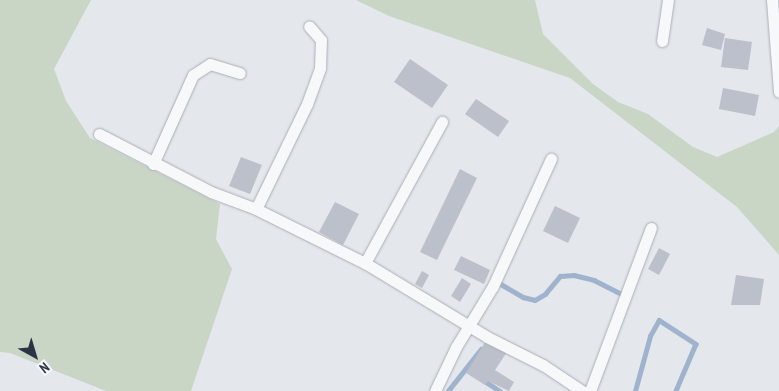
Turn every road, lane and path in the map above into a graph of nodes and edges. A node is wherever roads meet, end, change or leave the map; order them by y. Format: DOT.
graph roads {
  1 [pos="668,0"];
  2 [pos="772,0"];
  3 [pos="309,26"];
  4 [pos="662,41"];
  5 [pos="240,73"];
  6 [pos="779,92"];
  7 [pos="442,122"];
  8 [pos="99,134"];
  9 [pos="551,159"];
  10 [pos="154,164"];
  11 [pos="256,209"];
  12 [pos="651,228"];
  13 [pos="365,262"];
  14 [pos="468,326"];
  15 [pos="435,391"];
  16 [pos="582,391"];
  17 [pos="590,391"];
  1 -- 4 [label="street"];
  2 -- 6 [label="street"];
  3 -- 11 [label="street"];
  5 -- 10 [label="street"];
  7 -- 13 [label="street"];
  8 -- 10 [label="street"];
  9 -- 14 [label="street"];
  10 -- 11 [label="street"];
  11 -- 13 [label="street"];
  12 -- 17 [label="street"];
  13 -- 14 [label="street"];
  14 -- 15 [label="street"];
  14 -- 16 [label="street"];
}
